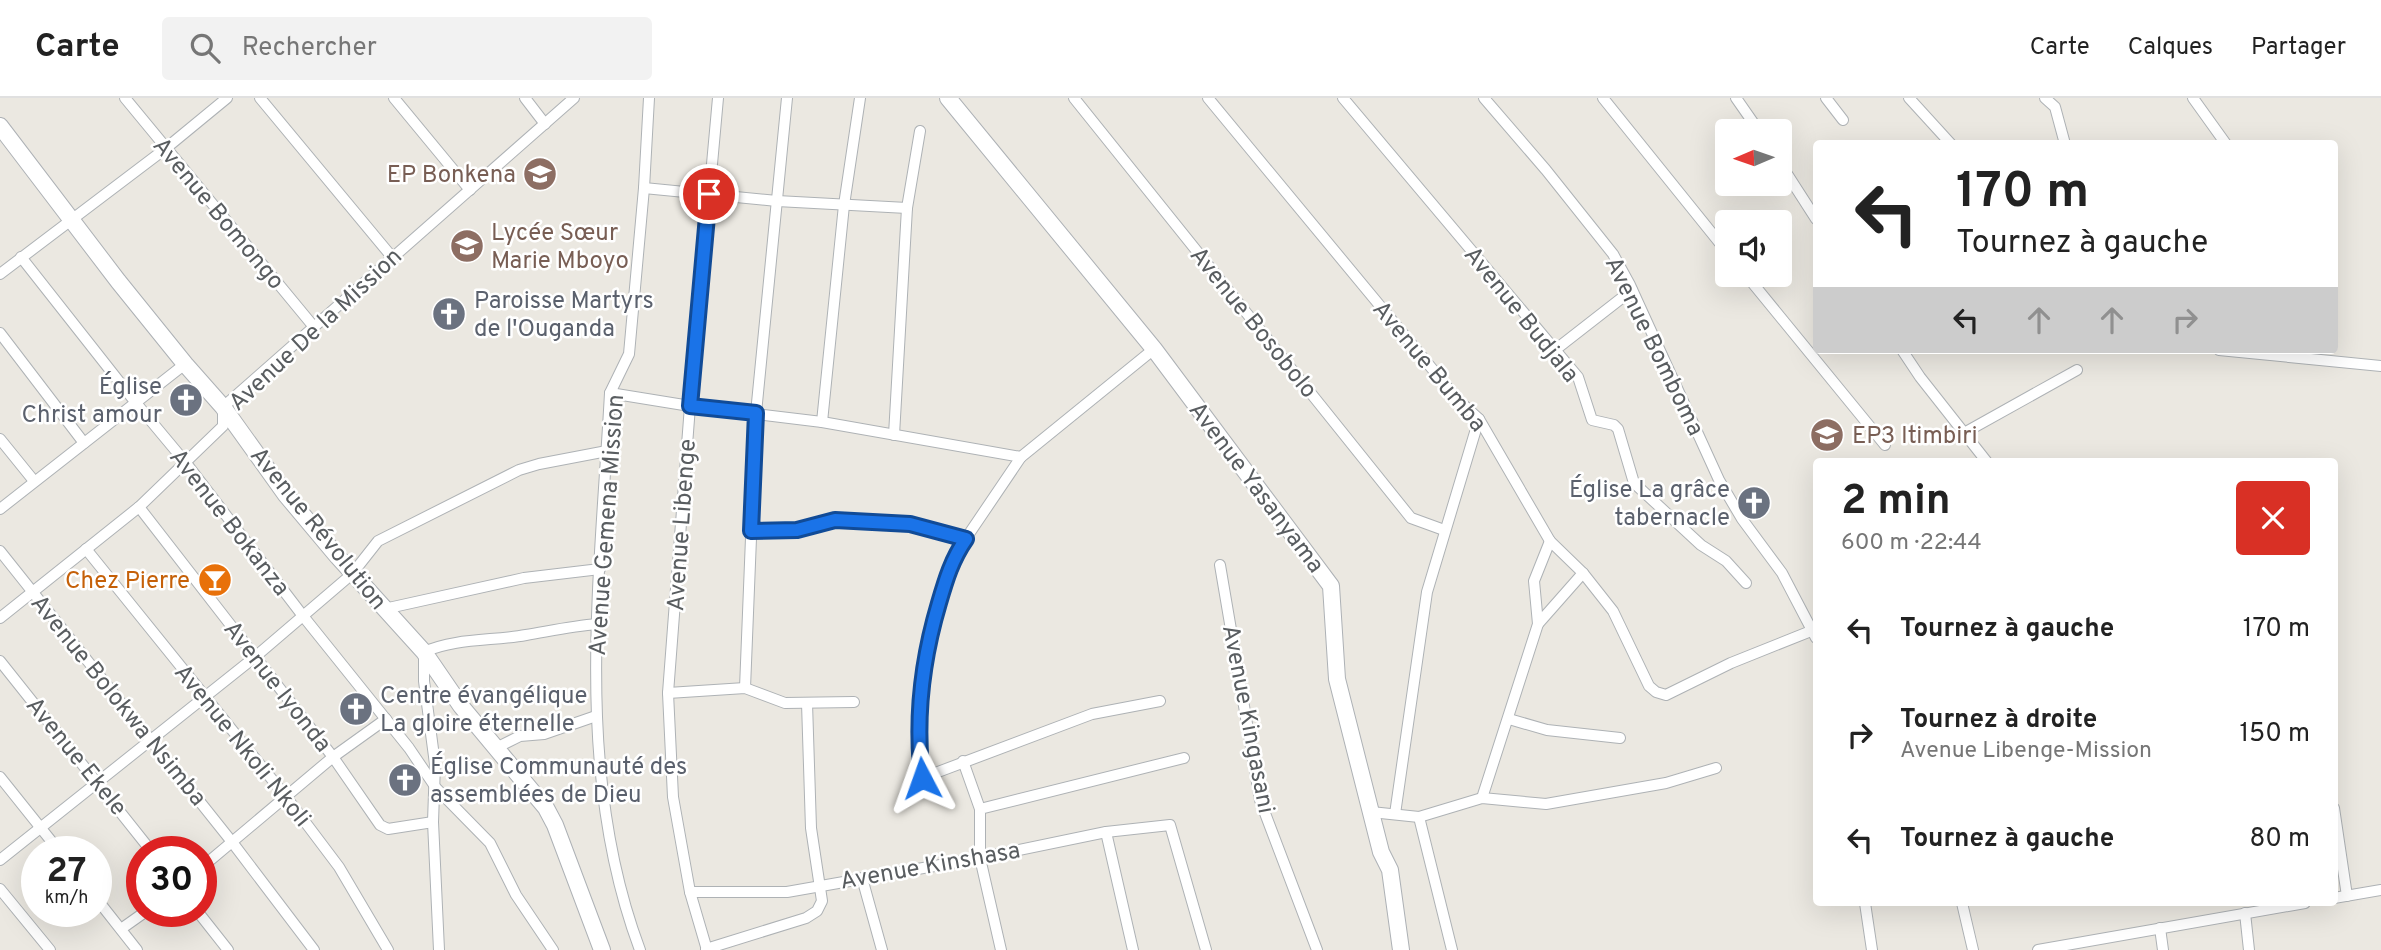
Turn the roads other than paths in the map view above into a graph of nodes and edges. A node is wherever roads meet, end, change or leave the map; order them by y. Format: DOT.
graph roads {
  1 [pos="125,98"];
  2 [pos="228,98"];
  3 [pos="260,98"];
  4 [pos="394,98"];
  5 [pos="525,98"];
  6 [pos="574,98"];
  7 [pos="649,98"];
  8 [pos="718,98"];
  9 [pos="787,98"];
  10 [pos="860,98"];
  11 [pos="948,98"];
  12 [pos="1074,98"];
  13 [pos="1208,98"];
  14 [pos="1343,98"];
  15 [pos="1484,98"];
  16 [pos="1603,98"];
  17 [pos="1736,98"];
  18 [pos="1826,98"];
  19 [pos="1909,98"];
  20 [pos="2045,98"];
  21 [pos="2193,98"];
  22 [pos="1751,119"];
  23 [pos="1843,120"];
  24 [pos="545,124"];
  25 [pos="0,126"];
  26 [pos="920,131"];
  27 [pos="1947,140"];
  28 [pos="2064,140"];
  29 [pos="2223,140"];
  30 [pos="165,149"];
  31 [pos="1792,182"];
  32 [pos="645,188"];
  33 [pos="470,190"];
  34 [pos="709,194"];
  35 [pos="777,201"];
  36 [pos="844,205"];
  37 [pos="907,208"];
  38 [pos="1813,214"];
  39 [pos="72,220"];
  40 [pos="1715,236"];
  41 [pos="21,257"];
  42 [pos="392,257"];
  43 [pos="0,274"];
  44 [pos="1756,287"];
  45 [pos="1632,290"];
  46 [pos="314,327"];
  47 [pos="0,333"];
  48 [pos="1154,349"];
  49 [pos="1555,350"];
  50 [pos="1905,354"];
  51 [pos="2260,354"];
  52 [pos="185,364"];
  53 [pos="2381,366"];
  54 [pos="2077,370"];
  55 [pos="610,393"];
  56 [pos="136,403"];
  57 [pos="690,406"];
  58 [pos="223,407"];
  59 [pos="756,413"];
  60 [pos="1479,419"];
  61 [pos="822,422"];
  62 [pos="1964,433"];
  63 [pos="894,435"];
  64 [pos="0,439"];
  65 [pos="84,443"];
  66 [pos="1885,446"];
  67 [pos="607,451"];
  68 [pos="1021,457"];
  69 [pos="1984,458"];
  70 [pos="186,463"];
  71 [pos="34,481"];
  72 [pos="139,507"];
  73 [pos="0,509"];
  74 [pos="1444,530"];
  75 [pos="751,531"];
  76 [pos="966,539"];
  77 [pos="1550,541"];
  78 [pos="86,549"];
  79 [pos="0,551"];
  80 [pos="1220,565"];
  81 [pos="600,569"];
  82 [pos="1583,573"];
  83 [pos="352,574"];
  84 [pos="1746,583"];
  85 [pos="34,592"];
  86 [pos="384,609"];
  87 [pos="303,616"];
  88 [pos="0,618"];
  89 [pos="597,624"];
  90 [pos="1538,624"];
  91 [pos="1813,628"];
  92 [pos="1813,633"];
  93 [pos="424,652"];
  94 [pos="255,657"];
  95 [pos="0,661"];
  96 [pos="746,688"];
  97 [pos="667,693"];
  98 [pos="204,696"];
  99 [pos="1160,701"];
  100 [pos="854,702"];
  101 [pos="807,703"];
  102 [pos="596,716"];
  103 [pos="386,719"];
  104 [pos="1509,719"];
  105 [pos="1620,738"];
  106 [pos="151,740"];
  107 [pos="496,748"];
  108 [pos="333,757"];
  109 [pos="1184,758"];
  110 [pos="963,761"];
  111 [pos="1716,768"];
  112 [pos="0,777"];
  113 [pos="99,783"];
  114 [pos="436,788"];
  115 [pos="286,798"];
  116 [pos="1482,798"];
  117 [pos="980,809"];
  118 [pos="1371,812"];
  119 [pos="1395,814"];
  120 [pos="1419,817"];
  121 [pos="433,822"];
  122 [pos="42,829"];
  123 [pos="1106,832"];
  124 [pos="2338,835"];
  125 [pos="47,836"];
  126 [pos="140,836"];
  127 [pos="232,842"];
  128 [pos="217,855"];
  129 [pos="980,858"];
  130 [pos="0,860"];
  131 [pos="862,878"];
  132 [pos="821,885"];
  133 [pos="0,889"];
  134 [pos="2381,890"];
  135 [pos="690,892"];
  136 [pos="2347,897"];
  137 [pos="2338,898"];
  138 [pos="1865,906"];
  139 [pos="1963,906"];
  140 [pos="2278,906"];
  141 [pos="2252,909"];
  142 [pos="112,918"];
  143 [pos="126,925"];
  144 [pos="210,927"];
  145 [pos="2160,928"];
  146 [pos="121,929"];
  147 [pos="2093,945"];
  148 [pos="50,950"];
  149 [pos="137,950"];
  150 [pos="228,950"];
  151 [pos="314,950"];
  152 [pos="388,950"];
  153 [pos="439,950"];
  154 [pos="554,950"];
  155 [pos="602,950"];
  156 [pos="640,950"];
  157 [pos="706,950"];
  158 [pos="882,950"];
  159 [pos="1001,950"];
  160 [pos="1133,950"];
  161 [pos="1206,950"];
  162 [pos="1317,950"];
  163 [pos="1401,950"];
  164 [pos="1452,950"];
  165 [pos="1872,950"];
  166 [pos="1973,950"];
  167 [pos="2038,950"];
  168 [pos="2163,950"];
  169 [pos="2249,950"];
  1 -- 30 [label="street, Avenue Bomongo"];
  2 -- 30 [label="street"];
  3 -- 42 [label="street"];
  4 -- 33 [label="street"];
  5 -- 24 [label="street"];
  6 -- 24 [label="street, Avenue De la Mission"];
  7 -- 32 [label="street, Avenue Gemena Mission"];
  8 -- 34 [label="street, Avenue Libenge"];
  9 -- 35 [label="street"];
  10 -- 36 [label="street"];
  11 -- 48 [label="street, Avenue Yasanyama"];
  12 -- 74 [label="street, Avenue Bosobolo"];
  13 -- 60 [label="street, Avenue Bumba"];
  14 -- 49 [label="street, Avenue Budjala"];
  15 -- 45 [label="street, Avenue Bomboma"];
  16 -- 40 [label="street"];
  17 -- 22 [label="street"];
  18 -- 23 [label="street"];
  19 -- 27 [label="street"];
  20 -- 28 [label="street"];
  21 -- 29 [label="street"];
  24 -- 33 [label="street, Avenue De la Mission"];
  25 -- 39 [label="street, Avenue Révolution"];
  26 -- 37 [label="street"];
  30 -- 39 [label="street"];
  30 -- 46 [label="street, Avenue Bomongo"];
  31 -- 38 [label="street"];
  32 -- 34 [label="street"];
  32 -- 55 [label="street, Avenue Gemena Mission"];
  33 -- 42 [label="street, Avenue De la Mission"];
  34 -- 35 [label="street"];
  34 -- 57 [label="street, Avenue Libenge"];
  35 -- 36 [label="street"];
  35 -- 59 [label="street"];
  36 -- 37 [label="street"];
  36 -- 61 [label="street"];
  37 -- 63 [label="street"];
  39 -- 41 [label="street"];
  39 -- 52 [label="street, Avenue Révolution"];
  41 -- 43 [label="street"];
  41 -- 56 [label="street, Avenue Bokanza"];
  42 -- 46 [label="street, Avenue De la Mission"];
  44 -- 66 [label="street"];
  45 -- 49 [label="street"];
  45 -- 91 [label="street, Avenue Bomboma"];
  46 -- 58 [label="street, Avenue De la Mission"];
  47 -- 65 [label="street"];
  48 -- 68 [label="street"];
  48 -- 118 [label="street, Avenue Yasanyama"];
  49 -- 84 [label="street, Avenue Budjala"];
  50 -- 62 [label="street"];
  51 -- 53 [label="street"];
  52 -- 56 [label="street"];
  52 -- 58 [label="street, Avenue Révolution"];
  54 -- 62 [label="street"];
  55 -- 57 [label="street"];
  55 -- 67 [label="street, Avenue Gemena Mission"];
  56 -- 65 [label="street"];
  56 -- 70 [label="street, Avenue Bokanza"];
  57 -- 59 [label="street"];
  57 -- 97 [label="street, Avenue Libenge"];
  58 -- 70 [label="street, Avenue De la Mission"];
  58 -- 83 [label="street, Avenue Révolution"];
  59 -- 61 [label="street"];
  59 -- 75 [label="street"];
  60 -- 74 [label="street"];
  60 -- 77 [label="street, Avenue Bumba"];
  61 -- 63 [label="street"];
  62 -- 69 [label="street"];
  63 -- 68 [label="street"];
  64 -- 71 [label="street"];
  65 -- 71 [label="street"];
  67 -- 81 [label="street, Avenue Gemena Mission"];
  67 -- 83 [label="street"];
  68 -- 76 [label="street"];
  70 -- 72 [label="street, Avenue De la Mission"];
  70 -- 87 [label="street, Avenue Bokanza"];
  71 -- 73 [label="street"];
  72 -- 78 [label="street, Avenue De la Mission"];
  72 -- 94 [label="street, Avenue Iyonda"];
  74 -- 119 [label="street"];
  75 -- 76 [label="street"];
  75 -- 96 [label="street"];
  76 -- 110 [label="street"];
  77 -- 82 [label="street, Avenue Bumba"];
  77 -- 90 [label="street"];
  78 -- 85 [label="street, Avenue De la Mission"];
  78 -- 98 [label="street, Avenue Nkoli Nkoli"];
  79 -- 85 [label="street, Avenue Bolokwa Nsimba"];
  80 -- 162 [label="street, Avenue Kingasani"];
  81 -- 86 [label="street"];
  81 -- 89 [label="street, Avenue Gemena Mission"];
  82 -- 90 [label="street"];
  82 -- 92 [label="street, Avenue Bumba"];
  83 -- 86 [label="street, Avenue Révolution"];
  83 -- 87 [label="street"];
  85 -- 88 [label="street, Avenue De la Mission"];
  85 -- 106 [label="street, Avenue Bolokwa Nsimba"];
  86 -- 93 [label="street, Avenue Révolution"];
  87 -- 94 [label="street"];
  87 -- 103 [label="street, Avenue Bokanza"];
  89 -- 93 [label="street"];
  89 -- 102 [label="street, Avenue Gemena Mission"];
  90 -- 104 [label="street"];
  93 -- 107 [label="street, Avenue Révolution"];
  93 -- 114 [label="street"];
  94 -- 98 [label="street"];
  94 -- 108 [label="street, Avenue Iyonda"];
  95 -- 113 [label="street, Avenue Ekele"];
  96 -- 97 [label="street"];
  96 -- 101 [label="street"];
  97 -- 135 [label="street, Avenue Libenge"];
  98 -- 106 [label="street"];
  98 -- 115 [label="street, Avenue Nkoli Nkoli"];
  99 -- 110 [label="street"];
  100 -- 101 [label="street"];
  101 -- 132 [label="street"];
  102 -- 107 [label="street"];
  102 -- 156 [label="street, Avenue Gemena Mission"];
  103 -- 108 [label="street"];
  103 -- 114 [label="street, Avenue Bokanza"];
  104 -- 105 [label="street"];
  104 -- 116 [label="street"];
  106 -- 113 [label="street"];
  106 -- 127 [label="street, Avenue Bolokwa Nsimba"];
  107 -- 155 [label="street, Avenue Révolution"];
  108 -- 115 [label="street"];
  108 -- 121 [label="street, Avenue Iyonda"];
  109 -- 117 [label="street"];
  110 -- 117 [label="street"];
  111 -- 116 [label="street"];
  112 -- 122 [label="street"];
  113 -- 122 [label="street"];
  113 -- 126 [label="street, Avenue Ekele"];
  114 -- 121 [label="street"];
  114 -- 154 [label="street, Avenue Bokanza"];
  115 -- 127 [label="street"];
  115 -- 152 [label="street, Avenue Nkoli Nkoli"];
  116 -- 120 [label="street"];
  117 -- 129 [label="street"];
  118 -- 119 [label="street"];
  118 -- 163 [label="street, Avenue Yasanyama"];
  119 -- 120 [label="street"];
  120 -- 164 [label="street"];
  121 -- 153 [label="street"];
  122 -- 125 [label="street"];
  122 -- 130 [label="street"];
  123 -- 129 [label="street, Avenue Kinshasa"];
  123 -- 160 [label="street"];
  123 -- 161 [label="street, Avenue Kinshasa"];
  124 -- 136 [label="street"];
  127 -- 128 [label="street"];
  127 -- 151 [label="street, Avenue Bolokwa Nsimba"];
  129 -- 131 [label="street, Avenue Kinshasa"];
  129 -- 159 [label="street"];
  131 -- 132 [label="street, Avenue Kinshasa"];
  131 -- 158 [label="street"];
  132 -- 135 [label="street, Avenue Kinshasa"];
  132 -- 157 [label="street"];
  133 -- 148 [label="street"];
  134 -- 136 [label="street"];
  135 -- 157 [label="street, Avenue Libenge"];
  136 -- 137 [label="street"];
  138 -- 165 [label="street"];
  139 -- 166 [label="street"];
  140 -- 141 [label="street"];
  141 -- 145 [label="street"];
  141 -- 169 [label="street"];
  142 -- 146 [label="street"];
  143 -- 146 [label="street"];
  144 -- 150 [label="street"];
  145 -- 147 [label="street"];
  145 -- 168 [label="street"];
  146 -- 149 [label="street"];
  147 -- 167 [label="street"];
}
